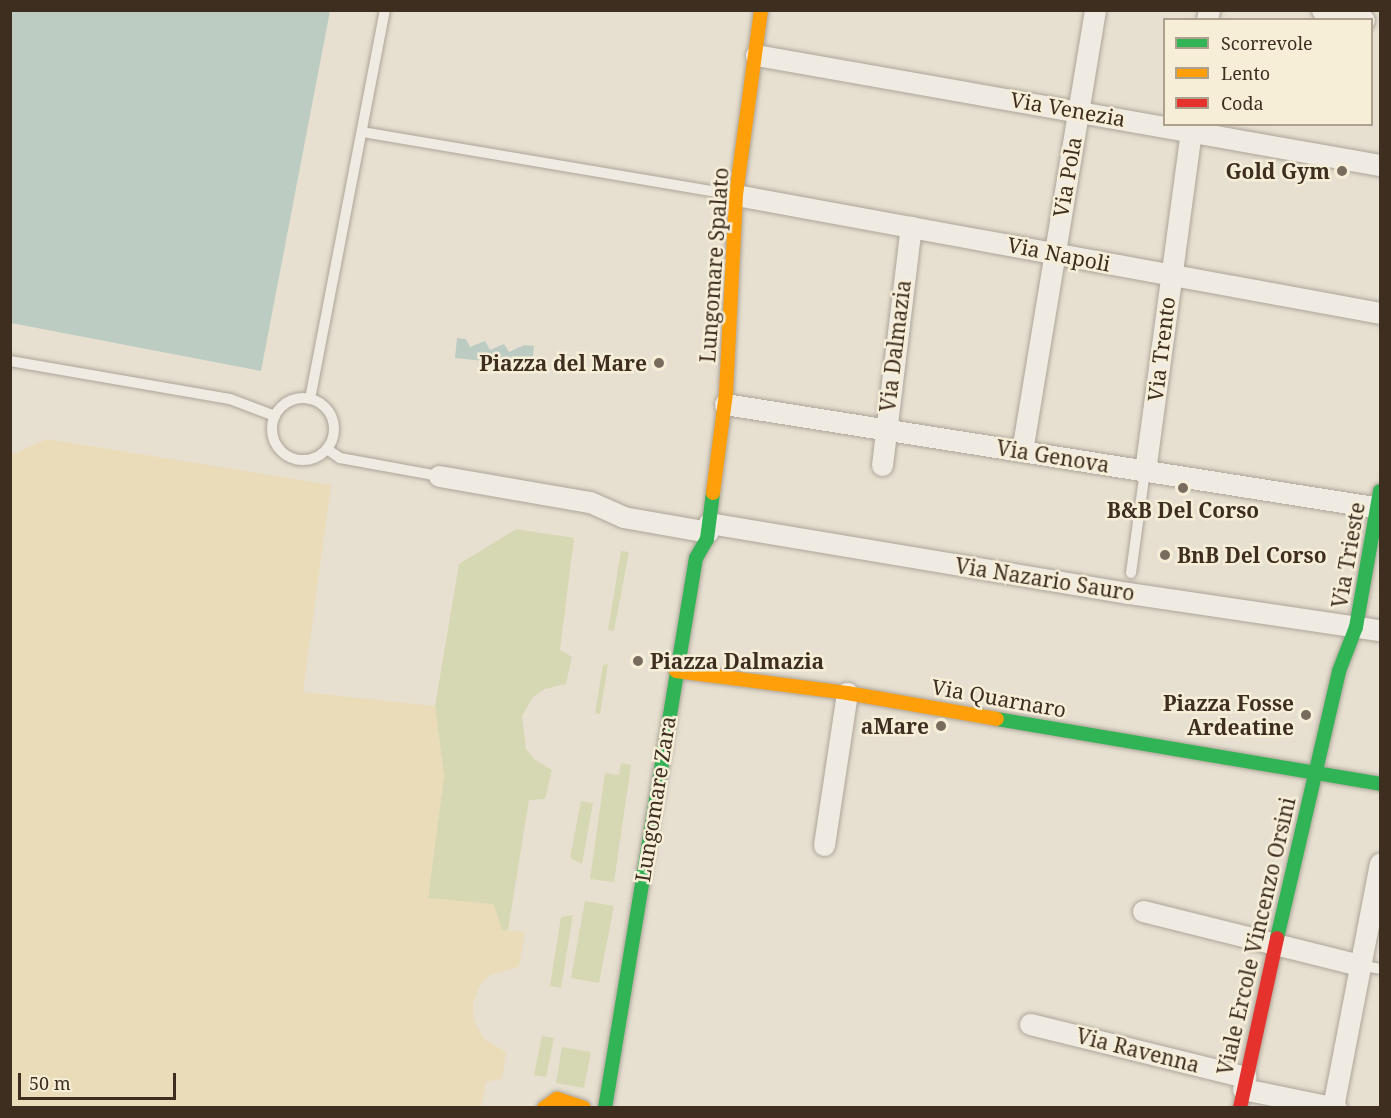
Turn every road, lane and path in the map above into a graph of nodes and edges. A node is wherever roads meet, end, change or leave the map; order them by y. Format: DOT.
graph roads {
  1 [pos="385,10"];
  2 [pos="761,10"];
  3 [pos="1095,10"];
  4 [pos="1322,10"];
  5 [pos="1356,18"];
  6 [pos="756,55"];
  7 [pos="1078,111"];
  8 [pos="1163,123"];
  9 [pos="1191,127"];
  10 [pos="362,132"];
  11 [pos="1380,165"];
  12 [pos="736,195"];
  13 [pos="911,227"];
  14 [pos="1054,252"];
  15 [pos="1171,275"];
  16 [pos="1380,314"];
  17 [pos="10,361"];
  18 [pos="310,399"];
  19 [pos="725,404"];
  20 [pos="275,416"];
  21 [pos="885,429"];
  22 [pos="327,449"];
  23 [pos="1022,451"];
  24 [pos="882,465"];
  25 [pos="1145,471"];
  26 [pos="438,476"];
  27 [pos="1380,502"];
  28 [pos="709,527"];
  29 [pos="1131,573"];
  30 [pos="1380,630"];
  31 [pos="1352,636"];
  32 [pos="676,671"];
  33 [pos="847,693"];
  34 [pos="1314,773"];
  35 [pos="1380,784"];
  36 [pos="824,845"];
  37 [pos="1380,864"];
  38 [pos="1143,911"];
  39 [pos="1275,946"];
  40 [pos="1370,967"];
  41 [pos="1030,1024"];
  42 [pos="609,1069"];
  43 [pos="1243,1091"];
  44 [pos="583,1106"];
  45 [pos="544,1107"];
  46 [pos="605,1107"];
  47 [pos="1335,1107"];
  1 -- 10 [label="lane"];
  2 -- 6 [label="street, Lungomare Spalato"];
  3 -- 7 [label="street, Via Pola"];
  4 -- 5 [label="street"];
  6 -- 7 [label="street, Via Venezia"];
  6 -- 12 [label="street, Lungomare Spalato"];
  7 -- 8 [label="street, Via Venezia"];
  7 -- 14 [label="street, Via Pola"];
  9 -- 11 [label="street, Via Venezia"];
  9 -- 15 [label="street, Via Trento"];
  10 -- 12 [label="lane"];
  10 -- 18 [label="lane"];
  12 -- 13 [label="street, Via Napoli"];
  12 -- 19 [label="street, Lungomare Spalato"];
  13 -- 14 [label="street, Via Napoli"];
  13 -- 21 [label="street, Via Dalmazia"];
  14 -- 15 [label="street, Via Napoli"];
  14 -- 23 [label="street, Via Pola"];
  15 -- 16 [label="street, Via Napoli"];
  15 -- 25 [label="street, Via Trento"];
  17 -- 20 [label="lane"];
  18 -- 20 [label="lane"];
  18 -- 22 [label="lane"];
  19 -- 21 [label="street, Via Genova"];
  19 -- 28 [label="street, Lungomare Spalato"];
  20 -- 22 [label="lane"];
  21 -- 23 [label="street, Via Genova"];
  21 -- 24 [label="street, Via Dalmazia"];
  22 -- 26 [label="lane"];
  23 -- 25 [label="street, Via Genova"];
  25 -- 27 [label="street, Via Genova"];
  25 -- 29 [label="lane, Via Trento"];
  26 -- 28 [label="street"];
  27 -- 31 [label="street, Via Trieste"];
  28 -- 31 [label="street, Via Nazario Sauro"];
  28 -- 32 [label="street, Lungomare Zara"];
  30 -- 31 [label="street, Via Nazario Sauro"];
  31 -- 34 [label="street"];
  32 -- 33 [label="street, Via Quarnaro"];
  32 -- 42 [label="street, Lungomare Zara"];
  33 -- 34 [label="street, Via Quarnaro"];
  33 -- 36 [label="street"];
  34 -- 35 [label="street, Via Quarnaro"];
  34 -- 39 [label="street, Viale Ercole Vincenzo Orsini"];
  37 -- 40 [label="street"];
  38 -- 39 [label="street"];
  39 -- 40 [label="street"];
  39 -- 43 [label="street, Viale Ercole Vincenzo Orsini"];
  40 -- 47 [label="street"];
  41 -- 43 [label="street, Via Ravenna"];
  42 -- 44 [label="street, Lungomare Zara"];
  42 -- 46 [label="street, Lungomare Zara"];
  43 -- 47 [label="street, Via Ravenna"];
  44 -- 45 [label="street, Lungomare Zara"];
}
